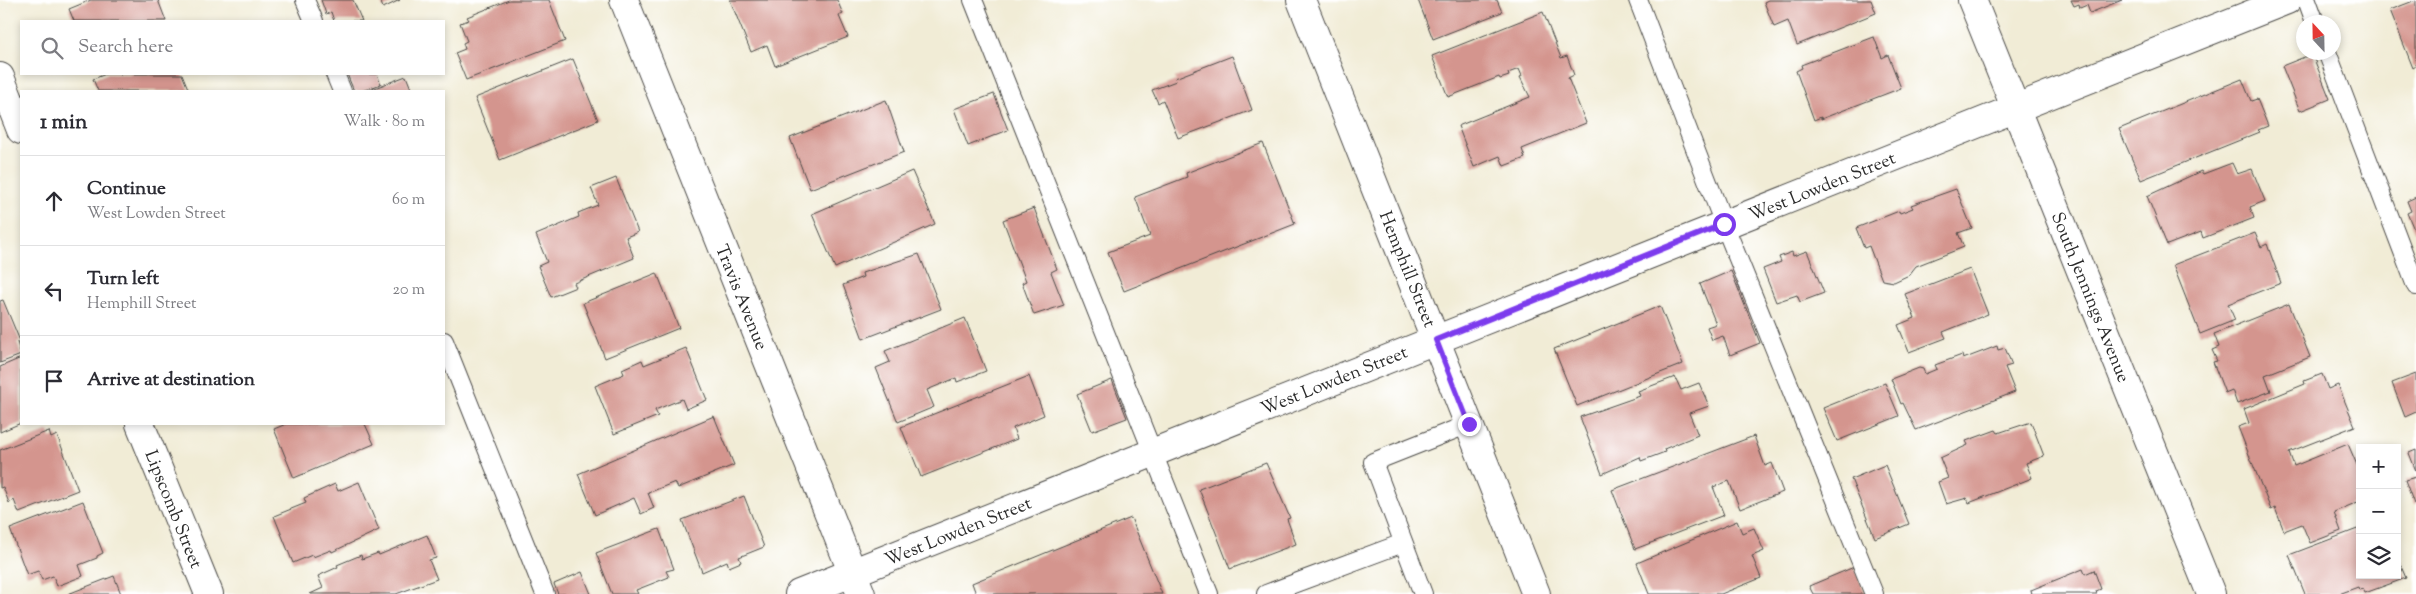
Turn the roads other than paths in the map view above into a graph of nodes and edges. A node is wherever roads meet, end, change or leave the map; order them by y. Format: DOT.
graph roads {
  1 [pos="305,0"];
  2 [pos="624,0"];
  3 [pos="973,0"];
  4 [pos="1300,0"];
  5 [pos="1638,0"];
  6 [pos="1972,0"];
  7 [pos="2287,0"];
  8 [pos="2306,0"];
  9 [pos="2312,15"];
  10 [pos="314,20"];
  11 [pos="2330,60"];
  12 [pos="335,75"];
  13 [pos="0,77"];
  14 [pos="342,90"];
  15 [pos="2016,108"];
  16 [pos="20,127"];
  17 [pos="1724,224"];
  18 [pos="2416,286"];
  19 [pos="1436,340"];
  20 [pos="445,344"];
  21 [pos="1469,424"];
  22 [pos="140,425"];
  23 [pos="1153,453"];
  24 [pos="1403,543"];
  25 [pos="856,584"];
  26 [pos="208,594"];
  27 [pos="545,594"];
  28 [pos="800,594"];
  29 [pos="1209,594"];
  30 [pos="1266,594"];
  31 [pos="1423,594"];
  32 [pos="1536,594"];
  33 [pos="1874,594"];
  34 [pos="2211,594"];
  1 -- 10 [label="lane"];
  2 -- 25 [label="street, Travis Avenue"];
  3 -- 23 [label="lane"];
  4 -- 19 [label="street, Hemphill Street"];
  5 -- 17 [label="lane"];
  6 -- 15 [label="street, South Jennings Avenue"];
  7 -- 15 [label="street, West Lowden Street"];
  8 -- 9 [label="lane"];
  11 -- 18 [label="lane"];
  12 -- 14 [label="lane"];
  13 -- 16 [label="street"];
  15 -- 17 [label="street, West Lowden Street"];
  15 -- 34 [label="street, South Jennings Avenue"];
  17 -- 19 [label="street, West Lowden Street"];
  17 -- 33 [label="lane"];
  19 -- 21 [label="street, Hemphill Street"];
  19 -- 23 [label="street, West Lowden Street"];
  20 -- 27 [label="lane"];
  21 -- 24 [label="lane"];
  21 -- 32 [label="street, Hemphill Street"];
  22 -- 26 [label="street, Lipscomb Street"];
  23 -- 25 [label="street, West Lowden Street"];
  23 -- 29 [label="lane"];
  24 -- 30 [label="lane"];
  24 -- 31 [label="lane"];
  25 -- 28 [label="street, West Lowden Street"];
}
